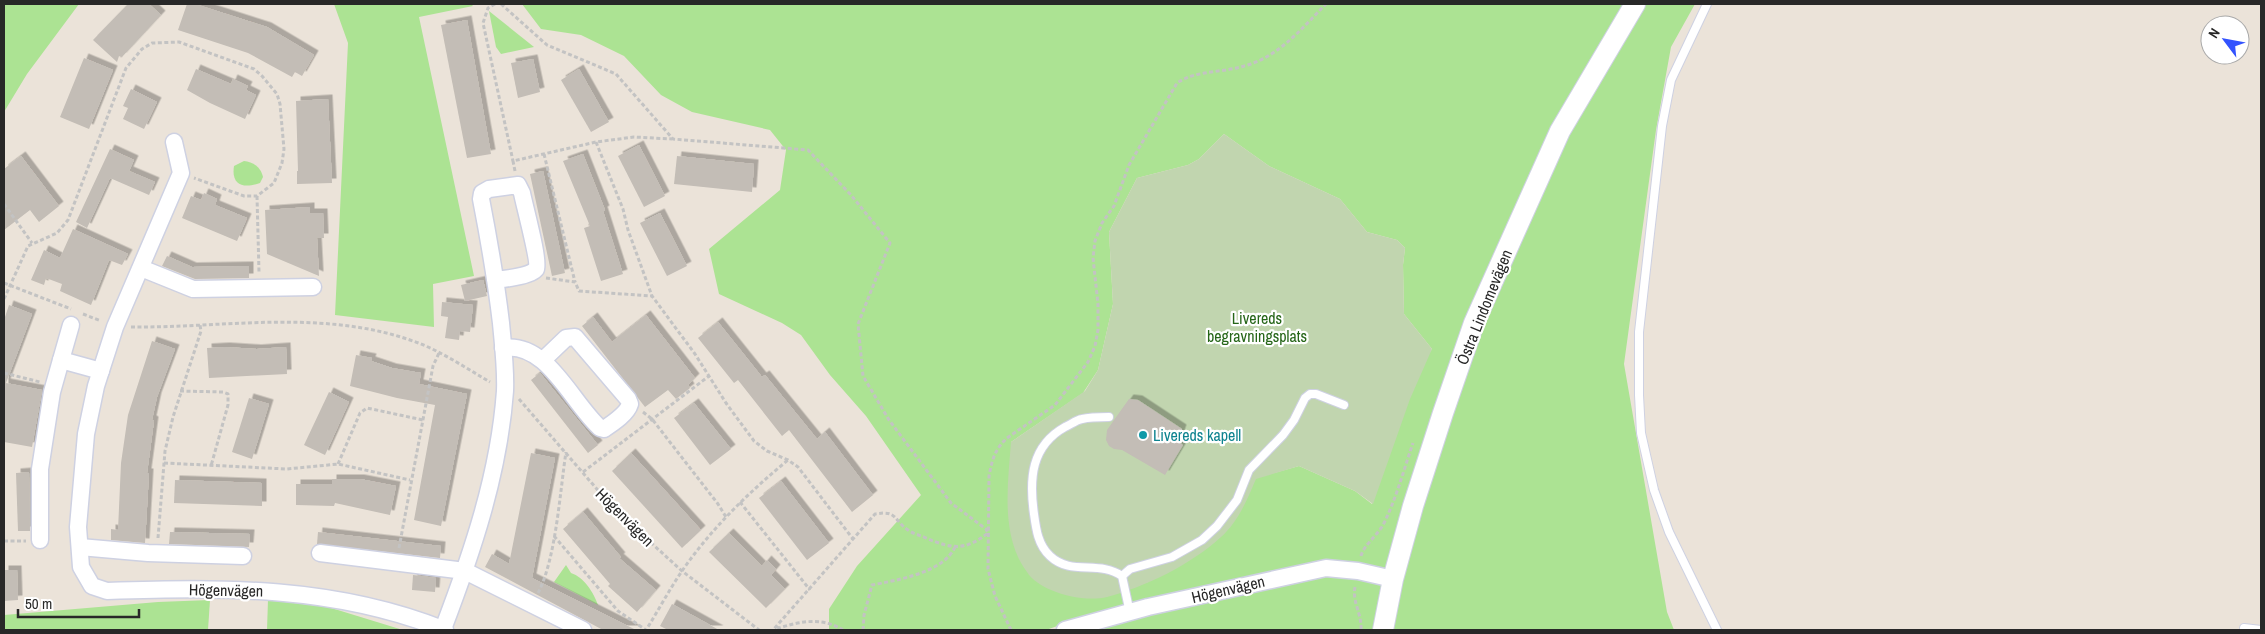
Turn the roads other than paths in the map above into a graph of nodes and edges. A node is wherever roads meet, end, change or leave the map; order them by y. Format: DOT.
graph roads {
  1 [pos="1635,4"];
  2 [pos="1708,4"];
  3 [pos="174,142"];
  4 [pos="141,268"];
  5 [pos="495,280"];
  6 [pos="312,287"];
  7 [pos="71,325"];
  8 [pos="503,348"];
  9 [pos="61,360"];
  10 [pos="543,360"];
  11 [pos="101,371"];
  12 [pos="1344,405"];
  13 [pos="1109,416"];
  14 [pos="40,540"];
  15 [pos="80,547"];
  16 [pos="320,553"];
  17 [pos="243,556"];
  18 [pos="465,571"];
  19 [pos="1122,576"];
  20 [pos="1393,579"];
  21 [pos="1130,613"];
  22 [pos="2244,628"];
  23 [pos="444,630"];
  24 [pos="583,630"];
  25 [pos="1066,630"];
  26 [pos="1384,630"];
  27 [pos="1717,630"];
  28 [pos="2261,630"];
  1 -- 20 [label="street, Östra Lindomevägen"];
  2 -- 27 [label="lane"];
  3 -- 4 [label="street, Högenvägen"];
  4 -- 6 [label="street"];
  4 -- 11 [label="street, Högenvägen"];
  5 -- 5 [label="street, Högenvägen"];
  5 -- 8 [label="street, Högenvägen"];
  7 -- 9 [label="street"];
  8 -- 10 [label="street"];
  8 -- 18 [label="street, Högenvägen"];
  9 -- 11 [label="street"];
  9 -- 14 [label="street"];
  10 -- 10 [label="street"];
  11 -- 15 [label="street, Högenvägen"];
  12 -- 19 [label="lane"];
  13 -- 19 [label="lane"];
  15 -- 17 [label="street"];
  15 -- 23 [label="street, Högenvägen"];
  16 -- 18 [label="street"];
  18 -- 23 [label="street, Högenvägen"];
  18 -- 24 [label="street"];
  19 -- 21 [label="lane"];
  20 -- 21 [label="street, Högenvägen"];
  20 -- 26 [label="street, Östra Lindomevägen"];
  21 -- 25 [label="street, Högenvägen"];
  22 -- 28 [label="lane"];
}
